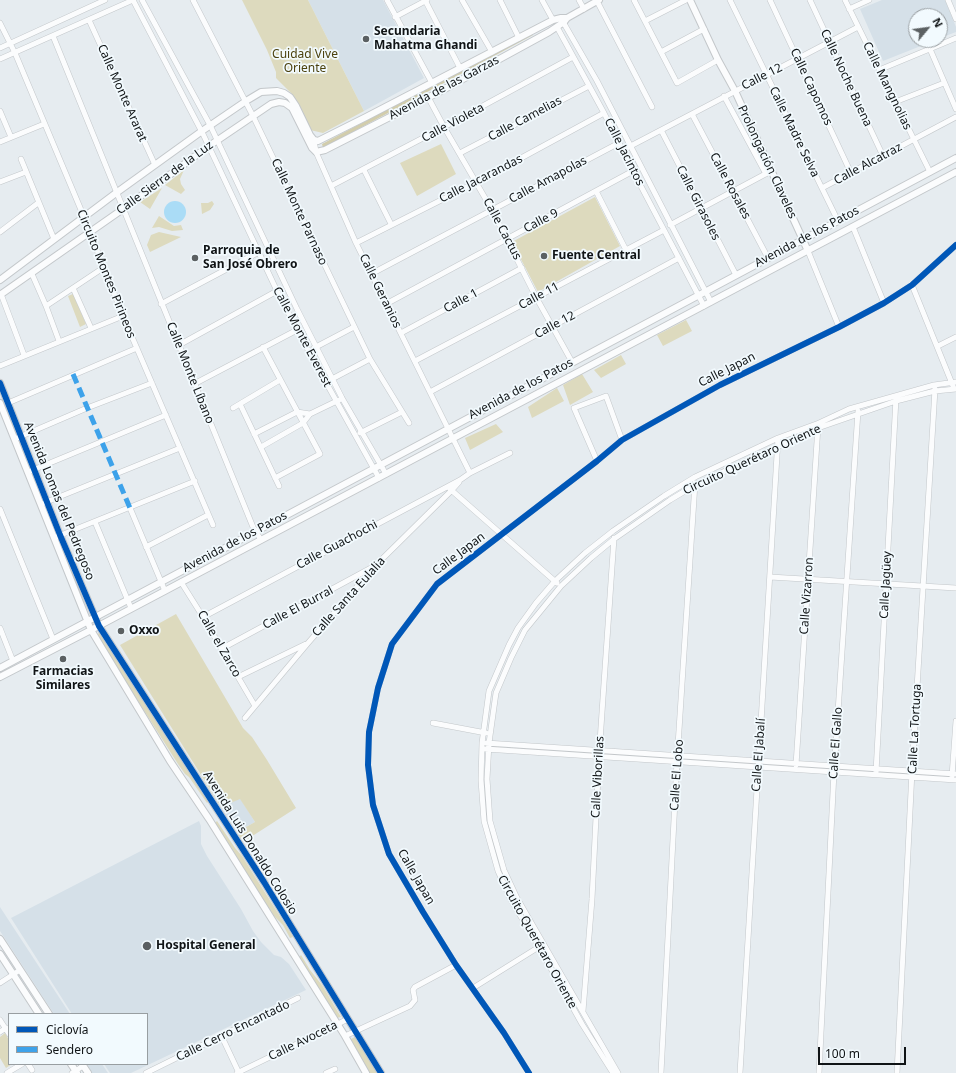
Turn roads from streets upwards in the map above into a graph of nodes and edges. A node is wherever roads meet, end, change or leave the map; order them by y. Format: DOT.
graph roads {
  1 [pos="105,0"];
  2 [pos="133,0"];
  3 [pos="142,0"];
  4 [pos="193,0"];
  5 [pos="386,0"];
  6 [pos="426,0"];
  7 [pos="462,0"];
  8 [pos="500,0"];
  9 [pos="542,0"];
  10 [pos="579,0"];
  11 [pos="634,0"];
  12 [pos="686,0"];
  13 [pos="690,0"];
  14 [pos="730,0"];
  15 [pos="770,0"];
  16 [pos="810,0"];
  17 [pos="845,0"];
  18 [pos="869,0"];
  19 [pos="948,0"];
  20 [pos="598,1"];
  21 [pos="584,9"];
  22 [pos="849,9"];
  23 [pos="395,17"];
  24 [pos="564,19"];
  25 [pos="956,19"];
  26 [pos="89,20"];
  27 [pos="553,20"];
  28 [pos="645,21"];
  29 [pos="0,23"];
  30 [pos="557,27"];
  31 [pos="858,27"];
  32 [pos="704,29"];
  33 [pos="52,36"];
  34 [pos="520,38"];
  35 [pos="956,38"];
  36 [pos="829,42"];
  37 [pos="10,44"];
  38 [pos="0,48"];
  39 [pos="930,49"];
  40 [pos="492,52"];
  41 [pos="661,52"];
  42 [pos="15,53"];
  43 [pos="574,57"];
  44 [pos="0,59"];
  45 [pos="798,59"];
  46 [pos="718,60"];
  47 [pos="177,65"];
  48 [pos="460,68"];
  49 [pos="169,69"];
  50 [pos="879,70"];
  51 [pos="766,75"];
  52 [pos="432,83"];
  53 [pos="944,83"];
  54 [pos="589,86"];
  55 [pos="735,92"];
  56 [pos="724,96"];
  57 [pos="428,97"];
  58 [pos="895,102"];
  59 [pos="247,103"];
  60 [pos="652,107"];
  61 [pos="956,110"];
  62 [pos="0,111"];
  63 [pos="604,113"];
  64 [pos="253,114"];
  65 [pos="692,114"];
  66 [pos="366,117"];
  67 [pos="956,117"];
  68 [pos="44,124"];
  69 [pos="371,127"];
  70 [pos="444,127"];
  71 [pos="211,128"];
  72 [pos="661,130"];
  73 [pos="202,132"];
  74 [pos="11,137"];
  75 [pos="216,139"];
  76 [pos="314,140"];
  77 [pos="914,140"];
  78 [pos="0,142"];
  79 [pos="619,143"];
  80 [pos="208,145"];
  81 [pos="631,146"];
  82 [pos="623,150"];
  83 [pos="316,152"];
  84 [pos="460,153"];
  85 [pos="883,156"];
  86 [pos="956,158"];
  87 [pos="21,159"];
  88 [pos="155,165"];
  89 [pos="364,170"];
  90 [pos="633,171"];
  91 [pos="26,172"];
  92 [pos="769,172"];
  93 [pos="930,172"];
  94 [pos="956,172"];
  95 [pos="851,173"];
  96 [pos="0,182"];
  97 [pos="477,182"];
  98 [pos="331,186"];
  99 [pos="822,188"];
  100 [pos="596,191"];
  101 [pos="733,192"];
  102 [pos="117,195"];
  103 [pos="38,203"];
  104 [pos="122,207"];
  105 [pos="862,208"];
  106 [pos="701,209"];
  107 [pos="492,210"];
  108 [pos="84,219"];
  109 [pos="868,219"];
  110 [pos="838,221"];
  111 [pos="256,222"];
  112 [pos="391,224"];
  113 [pos="670,225"];
  114 [pos="247,226"];
  115 [pos="853,227"];
  116 [pos="89,230"];
  117 [pos="664,230"];
  118 [pos="0,232"];
  119 [pos="54,239"];
  120 [pos="507,239"];
  121 [pos="803,240"];
  122 [pos="356,243"];
  123 [pos="956,245"];
  124 [pos="626,250"];
  125 [pos="808,251"];
  126 [pos="259,252"];
  127 [pos="679,258"];
  128 [pos="768,258"];
  129 [pos="103,268"];
  130 [pos="522,268"];
  131 [pos="32,274"];
  132 [pos="371,274"];
  133 [pos="736,275"];
  134 [pos="0,280"];
  135 [pos="912,285"];
  136 [pos="73,288"];
  137 [pos="277,291"];
  138 [pos="706,291"];
  139 [pos="1,295"];
  140 [pos="698,295"];
  141 [pos="536,297"];
  142 [pos="711,302"];
  143 [pos="884,303"];
  144 [pos="162,304"];
  145 [pos="386,304"];
  146 [pos="46,306"];
  147 [pos="704,306"];
  148 [pos="297,308"];
  149 [pos="288,313"];
  150 [pos="123,316"];
  151 [pos="552,326"];
  152 [pos="354,327"];
  153 [pos="839,327"];
  154 [pos="91,328"];
  155 [pos="297,330"];
  156 [pos="401,333"];
  157 [pos="956,337"];
  158 [pos="59,341"];
  159 [pos="179,345"];
  160 [pos="938,346"];
  161 [pos="263,347"];
  162 [pos="316,347"];
  163 [pos="137,348"];
  164 [pos="308,351"];
  165 [pos="24,355"];
  166 [pos="370,360"];
  167 [pos="415,362"];
  168 [pos="572,362"];
  169 [pos="0,366"];
  170 [pos="332,379"];
  171 [pos="280,380"];
  172 [pos="326,382"];
  173 [pos="954,382"];
  174 [pos="0,383"];
  175 [pos="152,383"];
  176 [pos="194,384"];
  177 [pos="934,385"];
  178 [pos="955,389"];
  179 [pos="935,391"];
  180 [pos="430,392"];
  181 [pos="342,398"];
  182 [pos="896,398"];
  183 [pos="336,401"];
  184 [pos="0,403"];
  185 [pos="8,403"];
  186 [pos="240,404"];
  187 [pos="857,407"];
  188 [pos="232,408"];
  189 [pos="297,412"];
  190 [pos="402,412"];
  191 [pos="310,414"];
  192 [pos="858,414"];
  193 [pos="166,415"];
  194 [pos="304,423"];
  195 [pos="409,423"];
  196 [pos="818,426"];
  197 [pos="448,428"];
  198 [pos="361,433"];
  199 [pos="254,434"];
  200 [pos="22,436"];
  201 [pos="356,436"];
  202 [pos="453,438"];
  203 [pos="778,438"];
  204 [pos="15,439"];
  205 [pos="622,440"];
  206 [pos="261,447"];
  207 [pos="778,447"];
  208 [pos="180,448"];
  209 [pos="510,453"];
  210 [pos="597,461"];
  211 [pos="380,464"];
  212 [pos="374,468"];
  213 [pos="31,471"];
  214 [pos="470,473"];
  215 [pos="386,474"];
  216 [pos="695,477"];
  217 [pos="275,478"];
  218 [pos="379,478"];
  219 [pos="460,480"];
  220 [pos="195,481"];
  221 [pos="695,485"];
  222 [pos="278,486"];
  223 [pos="447,486"];
  224 [pos="451,490"];
  225 [pos="44,503"];
  226 [pos="130,508"];
  227 [pos="0,509"];
  228 [pos="208,515"];
  229 [pos="95,522"];
  230 [pos="213,525"];
  231 [pos="256,531"];
  232 [pos="613,531"];
  233 [pos="502,535"];
  234 [pos="57,536"];
  235 [pos="614,539"];
  236 [pos="260,540"];
  237 [pos="146,547"];
  238 [pos="375,566"];
  239 [pos="770,577"];
  240 [pos="808,579"];
  241 [pos="161,581"];
  242 [pos="555,581"];
  243 [pos="847,581"];
  244 [pos="181,582"];
  245 [pos="886,584"];
  246 [pos="924,585"];
  247 [pos="561,586"];
  248 [pos="956,588"];
  249 [pos="165,591"];
  250 [pos="127,599"];
  251 [pos="131,608"];
  252 [pos="94,617"];
  253 [pos="203,617"];
  254 [pos="86,621"];
  255 [pos="99,626"];
  256 [pos="0,628"];
  257 [pos="91,630"];
  258 [pos="53,639"];
  259 [pos="308,643"];
  260 [pos="221,649"];
  261 [pos="504,654"];
  262 [pos="511,658"];
  263 [pos="13,661"];
  264 [pos="0,668"];
  265 [pos="0,677"];
  266 [pos="238,677"];
  267 [pos="255,706"];
  268 [pos="245,718"];
  269 [pos="956,721"];
  270 [pos="433,723"];
  271 [pos="484,732"];
  272 [pos="490,734"];
  273 [pos="486,747"];
  274 [pos="599,750"];
  275 [pos="679,755"];
  276 [pos="599,756"];
  277 [pos="677,761"];
  278 [pos="759,761"];
  279 [pos="796,766"];
  280 [pos="834,766"];
  281 [pos="758,767"];
  282 [pos="876,769"];
  283 [pos="912,771"];
  284 [pos="834,772"];
  285 [pos="954,773"];
  286 [pos="876,775"];
  287 [pos="912,777"];
  288 [pos="954,780"];
  289 [pos="488,785"];
  290 [pos="481,786"];
  291 [pos="501,870"];
  292 [pos="0,939"];
  293 [pos="542,945"];
  294 [pos="0,954"];
  295 [pos="456,965"];
  296 [pos="20,970"];
  297 [pos="13,974"];
  298 [pos="0,983"];
  299 [pos="472,988"];
  300 [pos="298,998"];
  301 [pos="583,1012"];
  302 [pos="38,1013"];
  303 [pos="48,1013"];
  304 [pos="348,1019"];
  305 [pos="0,1020"];
  306 [pos="337,1024"];
  307 [pos="582,1024"];
  308 [pos="6,1028"];
  309 [pos="355,1031"];
  310 [pos="0,1032"];
  311 [pos="8,1032"];
  312 [pos="345,1036"];
  313 [pos="222,1037"];
  314 [pos="20,1065"];
  315 [pos="29,1065"];
  316 [pos="82,1065"];
  317 [pos="336,1069"];
  318 [pos="32,1070"];
  319 [pos="75,1072"];
  320 [pos="7,1073"];
  321 [pos="88,1073"];
  322 [pos="146,1073"];
  323 [pos="238,1073"];
  324 [pos="326,1073"];
  325 [pos="366,1073"];
  326 [pos="381,1073"];
  327 [pos="529,1073"];
  328 [pos="613,1073"];
  329 [pos="618,1073"];
  330 [pos="661,1073"];
  331 [pos="740,1073"];
  332 [pos="819,1073"];
  333 [pos="897,1073"];
  1 -- 37 [label="street"];
  2 -- 26 [label="street"];
  2 -- 49 [label="street, Calle Monte Everest"];
  3 -- 47 [label="street, Calle Monte Everest"];
  4 -- 59 [label="street, Calle Monte Parnaso"];
  5 -- 23 [label="street"];
  6 -- 23 [label="street"];
  6 -- 48 [label="street"];
  7 -- 40 [label="street"];
  8 -- 34 [label="street"];
  9 -- 27 [label="street, Calle Jacintos"];
  10 -- 21 [label="street"];
  11 -- 28 [label="street"];
  12 -- 28 [label="street"];
  13 -- 32 [label="street, Prolongación Claveles"];
  14 -- 51 [label="street, Calle Madre Selva"];
  15 -- 45 [label="street, Calle Capomos"];
  16 -- 36 [label="street, Calle Noche Buena"];
  17 -- 22 [label="street, Calle Mangnolias"];
  18 -- 22 [label="street"];
  19 -- 25 [label="street"];
  20 -- 21 [label="street, Avenida de las Garzas"];
  20 -- 60 [label="street"];
  21 -- 24 [label="street, Avenida de las Garzas"];
  22 -- 31 [label="street, Calle Mangnolias"];
  23 -- 52 [label="street"];
  24 -- 27 [label="street, Avenida de las Garzas"];
  24 -- 30 [label="street, Avenida de las Garzas"];
  24 -- 81 [label="street, Calle Jacintos"];
  26 -- 33 [label="street"];
  26 -- 88 [label="street, Calle Monte Ararat"];
  27 -- 30 [label="street, Calle Jacintos"];
  27 -- 34 [label="street, Avenida de las Garzas"];
  28 -- 41 [label="street"];
  29 -- 37 [label="street, Circuito Montes Pirineos"];
  30 -- 43 [label="street, Calle Jacintos"];
  30 -- 57 [label="street, Avenida de las Garzas"];
  31 -- 36 [label="street, Calle 12"];
  31 -- 50 [label="street, Calle Mangnolias"];
  32 -- 41 [label="street"];
  32 -- 46 [label="street, Prolongación Claveles"];
  33 -- 42 [label="street"];
  33 -- 102 [label="street"];
  34 -- 40 [label="street, Avenida de las Garzas"];
  35 -- 39 [label="street"];
  36 -- 45 [label="street, Calle 12"];
  36 -- 85 [label="street, Calle Noche Buena"];
  37 -- 38 [label="street"];
  37 -- 42 [label="street, Circuito Montes Pirineos"];
  39 -- 50 [label="street"];
  39 -- 53 [label="street"];
  40 -- 48 [label="street, Avenida de las Garzas"];
  41 -- 46 [label="street"];
  42 -- 44 [label="street"];
  42 -- 68 [label="street, Circuito Montes Pirineos"];
  43 -- 54 [label="street, Calle Jacintos"];
  43 -- 70 [label="street, Calle Violeta"];
  45 -- 51 [label="street, Calle 12"];
  45 -- 95 [label="street, Calle Capomos"];
  46 -- 55 [label="street, Prolongación Claveles"];
  47 -- 49 [label="street"];
  47 -- 71 [label="street, Calle Monte Everest"];
  48 -- 52 [label="street, Avenida de las Garzas"];
  49 -- 73 [label="street, Calle Monte Everest"];
  50 -- 58 [label="street, Calle Mangnolias"];
  51 -- 55 [label="street, Calle 12"];
  51 -- 99 [label="street, Calle Madre Selva"];
  52 -- 66 [label="street, Avenida de las Garzas"];
  53 -- 58 [label="street"];
  53 -- 61 [label="street"];
  54 -- 63 [label="street, Calle Jacintos"];
  54 -- 84 [label="street, Calle Camelias"];
  55 -- 56 [label="street, Calle 12"];
  55 -- 92 [label="street, Prolongación Claveles"];
  56 -- 65 [label="street, Calle 12"];
  56 -- 92 [label="street"];
  57 -- 69 [label="street, Avenida de las Garzas"];
  57 -- 70 [label="street, Calle Cactus"];
  58 -- 77 [label="street, Calle Mangnolias"];
  59 -- 64 [label="street, Calle Monte Parnaso"];
  59 -- 71 [label="street, Calle Sierra de la Luz"];
  59 -- 76 [label="street, Calle Sierra de la Luz"];
  62 -- 74 [label="street"];
  63 -- 79 [label="street, Calle Jacintos"];
  63 -- 97 [label="street, Calle Jacarandas"];
  64 -- 75 [label="street, Calle Sierra de la Luz"];
  64 -- 83 [label="street, Calle Sierra de la Luz"];
  64 -- 152 [label="street, Calle Monte Parnaso"];
  65 -- 72 [label="street, Calle 12"];
  65 -- 101 [label="street, Calle Rosales"];
  66 -- 69 [label="street"];
  66 -- 76 [label="street, Avenida de las Garzas"];
  67 -- 77 [label="street, Calle Alcatraz"];
  68 -- 74 [label="street"];
  68 -- 108 [label="street, Circuito Montes Pirineos"];
  69 -- 83 [label="street, Avenida de las Garzas"];
  70 -- 84 [label="street, Calle Cactus"];
  70 -- 89 [label="street, Calle Violeta"];
  71 -- 73 [label="street, Calle Sierra de la Luz"];
  71 -- 75 [label="street, Calle Monte Everest"];
  72 -- 81 [label="street, Calle 12"];
  72 -- 106 [label="street, Calle Girasoles"];
  73 -- 80 [label="street, Calle Monte Everest"];
  73 -- 88 [label="street, Calle Sierra de la Luz"];
  74 -- 78 [label="street"];
  75 -- 80 [label="street, Calle Sierra de la Luz"];
  75 -- 111 [label="street, Calle Monte Everest"];
  76 -- 83 [label="street, Calle Geranios"];
  77 -- 85 [label="street, Calle Alcatraz"];
  77 -- 93 [label="street, Calle Mangnolias"];
  79 -- 82 [label="street, Calle Jacintos"];
  79 -- 107 [label="street, Calle Amapolas"];
  80 -- 104 [label="street, Calle Sierra de la Luz"];
  80 -- 114 [label="street, Calle Monte Everest"];
  81 -- 82 [label="street, Calle 12"];
  81 -- 113 [label="street, Calle Jacintos"];
  82 -- 90 [label="street, Calle Jacintos"];
  83 -- 98 [label="street, Calle Geranios"];
  84 -- 97 [label="street, Calle Cactus"];
  85 -- 95 [label="street, Calle Alcatraz"];
  86 -- 93 [label="street, Avenida de los Patos"];
  87 -- 91 [label="street"];
  88 -- 102 [label="street, Calle Sierra de la Luz"];
  89 -- 98 [label="street, Calle Violeta"];
  89 -- 112 [label="street"];
  90 -- 100 [label="street, Calle 9"];
  90 -- 117 [label="street, Calle Jacintos"];
  91 -- 96 [label="street"];
  91 -- 103 [label="street"];
  92 -- 101 [label="street"];
  92 -- 121 [label="street, Prolongación Claveles"];
  93 -- 105 [label="street, Avenida de los Patos"];
  94 -- 109 [label="street, Avenida de los Patos"];
  95 -- 99 [label="street, Calle Alcatraz"];
  97 -- 107 [label="street, Calle Cactus"];
  97 -- 112 [label="street, Calle Jacarandas"];
  98 -- 122 [label="street, Calle Geranios"];
  99 -- 110 [label="street, Calle Madre Selva"];
  100 -- 120 [label="street, Calle 9"];
  100 -- 124 [label="street"];
  101 -- 106 [label="street"];
  101 -- 128 [label="street, Calle Rosales"];
  102 -- 104 [label="street, Calle Monte Líbano"];
  102 -- 108 [label="street, Calle Sierra de la Luz"];
  103 -- 118 [label="street"];
  103 -- 119 [label="street"];
  104 -- 116 [label="street, Calle Sierra de la Luz"];
  104 -- 144 [label="street, Calle Monte Líbano"];
  105 -- 109 [label="street"];
  105 -- 110 [label="street, Avenida de los Patos"];
  106 -- 113 [label="street"];
  106 -- 133 [label="street, Calle Girasoles"];
  107 -- 120 [label="street, Calle Cactus"];
  107 -- 132 [label="street, Calle Amapolas"];
  108 -- 116 [label="street, Circuito Montes Pirineos"];
  108 -- 119 [label="street, Calle Sierra de la Luz"];
  109 -- 115 [label="street, Avenida de los Patos"];
  110 -- 121 [label="street, Avenida de los Patos"];
  111 -- 114 [label="street"];
  111 -- 148 [label="street, Calle Monte Everest"];
  112 -- 122 [label="street, Calle Jacarandas"];
  113 -- 138 [label="street, Calle Jacintos"];
  114 -- 126 [label="street, Calle Monte Everest"];
  115 -- 125 [label="street, Avenida de los Patos"];
  115 -- 143 [label="street"];
  116 -- 129 [label="street, Circuito Montes Pirineos"];
  116 -- 131 [label="street, Calle Sierra de la Luz"];
  117 -- 124 [label="street, Calle 11"];
  117 -- 127 [label="street, Calle Jacintos"];
  119 -- 134 [label="street, Calle Sierra de la Luz"];
  120 -- 130 [label="street, Calle Cactus"];
  120 -- 145 [label="street, Calle 9"];
  121 -- 125 [label="street, Prolongación Claveles"];
  121 -- 128 [label="street, Avenida de los Patos"];
  122 -- 132 [label="street, Calle Geranios"];
  123 -- 135 [label="street, Calle Japan"];
  124 -- 141 [label="street, Calle 11"];
  125 -- 142 [label="street, Avenida de los Patos"];
  125 -- 153 [label="street, Prolongación Claveles"];
  126 -- 137 [label="street, Calle Monte Everest"];
  126 -- 144 [label="street"];
  127 -- 140 [label="street, Calle Jacintos"];
  127 -- 151 [label="street, Calle 12"];
  128 -- 133 [label="street, Avenida de los Patos"];
  129 -- 136 [label="street"];
  129 -- 150 [label="street, Circuito Montes Pirineos"];
  130 -- 141 [label="street, Calle Cactus"];
  130 -- 156 [label="street, Calle 1"];
  131 -- 139 [label="street, Calle Sierra de la Luz"];
  131 -- 146 [label="street"];
  132 -- 145 [label="street, Calle Geranios"];
  133 -- 138 [label="street, Avenida de los Patos"];
  135 -- 143 [label="street, Calle Japan"];
  135 -- 160 [label="street"];
  136 -- 146 [label="street"];
  136 -- 154 [label="street"];
  137 -- 149 [label="street, Calle Monte Everest"];
  137 -- 159 [label="street"];
  138 -- 140 [label="street, Avenida de los Patos"];
  138 -- 142 [label="street, Calle Jacintos"];
  139 -- 165 [label="street"];
  140 -- 147 [label="street, Calle Jacintos"];
  140 -- 168 [label="street, Avenida de los Patos"];
  141 -- 151 [label="street, Calle Cactus"];
  141 -- 167 [label="street, Calle 11"];
  142 -- 147 [label="street, Avenida de los Patos"];
  143 -- 153 [label="street, Calle Japan"];
  144 -- 159 [label="street, Calle Monte Líbano"];
  145 -- 156 [label="street, Calle Geranios"];
  146 -- 158 [label="street"];
  147 -- 202 [label="street, Avenida de los Patos"];
  148 -- 149 [label="street"];
  148 -- 162 [label="street, Calle Monte Everest"];
  149 -- 155 [label="street, Calle Monte Everest"];
  150 -- 154 [label="street"];
  150 -- 163 [label="street, Circuito Montes Pirineos"];
  151 -- 168 [label="street, Calle Cactus"];
  151 -- 180 [label="street, Calle 12"];
  152 -- 162 [label="street"];
  152 -- 166 [label="street, Calle Monte Parnaso"];
  153 -- 205 [label="street, Calle Japan"];
  154 -- 158 [label="street"];
  155 -- 161 [label="street"];
  155 -- 164 [label="street, Calle Monte Everest"];
  156 -- 167 [label="street, Calle Geranios"];
  157 -- 160 [label="street"];
  158 -- 165 [label="street"];
  159 -- 176 [label="street, Calle Monte Líbano"];
  160 -- 173 [label="street"];
  161 -- 171 [label="street"];
  161 -- 176 [label="street"];
  162 -- 164 [label="street"];
  162 -- 170 [label="street, Calle Monte Everest"];
  163 -- 175 [label="street, Circuito Montes Pirineos"];
  163 -- 185 [label="street"];
  164 -- 172 [label="street, Calle Monte Everest"];
  165 -- 169 [label="street"];
  166 -- 170 [label="street"];
  166 -- 190 [label="street, Calle Monte Parnaso"];
  167 -- 180 [label="street, Calle Geranios"];
  168 -- 197 [label="street, Avenida de los Patos"];
  170 -- 172 [label="street"];
  170 -- 181 [label="street, Calle Monte Everest"];
  171 -- 186 [label="street"];
  171 -- 189 [label="street"];
  172 -- 183 [label="street, Calle Monte Everest"];
  173 -- 177 [label="street, Circuito Querétaro Oriente"];
  173 -- 178 [label="street"];
  174 -- 185 [label="street, Avenida Lomas del Pedregoso"];
  175 -- 193 [label="street, Circuito Montes Pirineos"];
  175 -- 200 [label="street"];
  176 -- 231 [label="street, Calle Monte Líbano"];
  177 -- 179 [label="street, Calle La Tortuga"];
  177 -- 182 [label="street, Circuito Querétaro Oriente"];
  178 -- 179 [label="street, Circuito Querétaro Oriente"];
  179 -- 182 [label="street, Circuito Querétaro Oriente"];
  179 -- 246 [label="street, Calle La Tortuga"];
  180 -- 197 [label="street, Calle Geranios"];
  181 -- 183 [label="street"];
  181 -- 198 [label="street, Calle Monte Everest"];
  182 -- 187 [label="street, Circuito Querétaro Oriente"];
  182 -- 192 [label="street, Circuito Querétaro Oriente"];
  182 -- 245 [label="street, Calle Jagüey"];
  183 -- 191 [label="street"];
  183 -- 201 [label="street, Calle Monte Everest"];
  184 -- 204 [label="street, Avenida Lomas del Pedregoso"];
  185 -- 200 [label="street, Avenida Lomas del Pedregoso"];
  186 -- 188 [label="street"];
  186 -- 199 [label="street"];
  187 -- 192 [label="street, Calle El Gallo"];
  187 -- 196 [label="street, Circuito Querétaro Oriente"];
  189 -- 191 [label="street"];
  189 -- 194 [label="street"];
  189 -- 199 [label="street"];
  190 -- 195 [label="street, Calle Monte Parnaso"];
  190 -- 198 [label="street"];
  191 -- 194 [label="street"];
  192 -- 196 [label="street, Circuito Querétaro Oriente"];
  192 -- 243 [label="street, Calle El Gallo"];
  193 -- 208 [label="street, Circuito Montes Pirineos"];
  193 -- 213 [label="street"];
  194 -- 206 [label="street"];
  194 -- 217 [label="street"];
  196 -- 203 [label="street, Circuito Querétaro Oriente"];
  196 -- 207 [label="street, Circuito Querétaro Oriente"];
  196 -- 240 [label="street, Calle Vizarron"];
  197 -- 202 [label="street, Calle Geranios"];
  197 -- 211 [label="street, Avenida de los Patos"];
  198 -- 201 [label="street"];
  198 -- 211 [label="street, Calle Monte Everest"];
  199 -- 206 [label="street"];
  200 -- 204 [label="street"];
  200 -- 213 [label="street, Avenida Lomas del Pedregoso"];
  201 -- 212 [label="street, Calle Monte Everest"];
  202 -- 214 [label="street, Calle Geranios"];
  202 -- 215 [label="street, Avenida de los Patos"];
  203 -- 207 [label="street, Calle El Jabalí"];
  203 -- 216 [label="street, Circuito Querétaro Oriente"];
  204 -- 213 [label="street, Avenida Lomas del Pedregoso"];
  205 -- 210 [label="street, Calle Japan"];
  205 -- 210 [label="street"];
  206 -- 217 [label="street"];
  207 -- 221 [label="street, Circuito Querétaro Oriente"];
  207 -- 239 [label="street, Calle El Jabalí"];
  208 -- 220 [label="street, Circuito Montes Pirineos"];
  208 -- 225 [label="street"];
  209 -- 214 [label="street, Calle Guachochi"];
  210 -- 233 [label="street, Calle Japan"];
  211 -- 212 [label="street, Avenida de los Patos"];
  211 -- 215 [label="street, Calle Monte Everest"];
  212 -- 218 [label="street, Calle Monte Everest"];
  212 -- 231 [label="street, Avenida de los Patos"];
  213 -- 225 [label="street, Avenida Lomas del Pedregoso"];
  214 -- 219 [label="street, Calle Guachochi"];
  215 -- 218 [label="street, Avenida de los Patos"];
  216 -- 221 [label="street, Calle El Lobo"];
  216 -- 232 [label="street, Circuito Querétaro Oriente"];
  217 -- 222 [label="street"];
  218 -- 236 [label="street, Avenida de los Patos"];
  219 -- 223 [label="street, Calle Guachochi"];
  219 -- 224 [label="street, Calle Santa Eulalia"];
  220 -- 226 [label="street"];
  220 -- 228 [label="street, Circuito Montes Pirineos"];
  221 -- 235 [label="street, Circuito Querétaro Oriente"];
  221 -- 275 [label="street, Calle El Lobo"];
  223 -- 224 [label="street"];
  223 -- 253 [label="street, Calle Guachochi"];
  224 -- 233 [label="street"];
  224 -- 238 [label="street, Calle Santa Eulalia"];
  225 -- 234 [label="street, Avenida Lomas del Pedregoso"];
  226 -- 229 [label="street"];
  226 -- 237 [label="street"];
  227 -- 258 [label="street"];
  228 -- 230 [label="street, Circuito Montes Pirineos"];
  228 -- 237 [label="street"];
  229 -- 234 [label="street"];
  229 -- 250 [label="street"];
  231 -- 236 [label="street, Calle Monte Líbano"];
  231 -- 241 [label="street, Avenida de los Patos"];
  232 -- 235 [label="street, Calle Viborillas"];
  232 -- 242 [label="street, Circuito Querétaro Oriente"];
  233 -- 242 [label="street"];
  233 -- 295 [label="street, Calle Japan"];
  234 -- 252 [label="street, Avenida Lomas del Pedregoso"];
  234 -- 254 [label="street, Avenida Lomas del Pedregoso"];
  235 -- 247 [label="street, Circuito Querétaro Oriente"];
  235 -- 274 [label="street, Calle Viborillas"];
  236 -- 244 [label="street, Avenida de los Patos"];
  237 -- 241 [label="street"];
  238 -- 259 [label="street, Calle Santa Eulalia"];
  238 -- 260 [label="street, Calle El Burral"];
  239 -- 240 [label="street"];
  239 -- 278 [label="street, Calle El Jabalí"];
  240 -- 243 [label="street"];
  240 -- 279 [label="street, Calle Vizarron"];
  241 -- 249 [label="street"];
  241 -- 250 [label="street, Avenida de los Patos"];
  242 -- 247 [label="street"];
  242 -- 261 [label="street, Circuito Querétaro Oriente"];
  243 -- 245 [label="street"];
  243 -- 280 [label="street, Calle El Gallo"];
  244 -- 249 [label="street, Avenida de los Patos"];
  244 -- 253 [label="street, Calle el Zarco"];
  245 -- 246 [label="street"];
  245 -- 282 [label="street, Calle Jagüey"];
  246 -- 248 [label="street"];
  246 -- 283 [label="street, Calle La Tortuga"];
  247 -- 262 [label="street, Circuito Querétaro Oriente"];
  249 -- 251 [label="street, Avenida de los Patos"];
  250 -- 251 [label="street"];
  250 -- 252 [label="street, Avenida de los Patos"];
  251 -- 255 [label="street, Avenida de los Patos"];
  252 -- 254 [label="street, Avenida de los Patos"];
  252 -- 255 [label="street, Avenida Lomas del Pedregoso"];
  253 -- 260 [label="street, Calle el Zarco"];
  254 -- 257 [label="street, Avenida Lomas del Pedregoso"];
  254 -- 258 [label="street, Avenida de los Patos"];
  255 -- 257 [label="street, Avenida de los Patos"];
  255 -- 304 [label="street, Avenida Luis Donaldo Colosio"];
  256 -- 263 [label="street"];
  257 -- 265 [label="street, Avenida de los Patos"];
  257 -- 306 [label="street, Avenida Luis Donaldo Colosio"];
  258 -- 263 [label="street, Avenida de los Patos"];
  259 -- 266 [label="street"];
  259 -- 267 [label="street, Calle Santa Eulalia"];
  260 -- 266 [label="street, Calle el Zarco"];
  261 -- 262 [label="street"];
  261 -- 271 [label="street, Circuito Querétaro Oriente"];
  262 -- 272 [label="street, Circuito Querétaro Oriente"];
  263 -- 264 [label="street, Avenida de los Patos"];
  266 -- 267 [label="street, Calle el Zarco"];
  267 -- 268 [label="street, Calle Santa Eulalia"];
  269 -- 285 [label="street"];
  270 -- 271 [label="street"];
  271 -- 272 [label="street"];
  271 -- 273 [label="street, Circuito Querétaro Oriente"];
  272 -- 273 [label="street, Circuito Querétaro Oriente"];
  273 -- 274 [label="street"];
  273 -- 276 [label="street"];
  273 -- 289 [label="street, Circuito Querétaro Oriente"];
  273 -- 290 [label="street, Circuito Querétaro Oriente"];
  274 -- 275 [label="street"];
  274 -- 276 [label="street, Calle Viborillas"];
  275 -- 277 [label="street, Calle El Lobo"];
  275 -- 278 [label="street"];
  276 -- 277 [label="street"];
  276 -- 301 [label="street, Calle Viborillas"];
  277 -- 281 [label="street"];
  277 -- 330 [label="street, Calle El Lobo"];
  278 -- 279 [label="street"];
  278 -- 281 [label="street, Calle El Jabalí"];
  279 -- 280 [label="street"];
  279 -- 281 [label="street"];
  279 -- 284 [label="street"];
  280 -- 282 [label="street"];
  280 -- 284 [label="street, Calle El Gallo"];
  281 -- 331 [label="street, Calle El Jabalí"];
  282 -- 283 [label="street"];
  282 -- 286 [label="street, Calle Jagüey"];
  283 -- 285 [label="street"];
  283 -- 287 [label="street, Calle La Tortuga"];
  284 -- 286 [label="street"];
  284 -- 332 [label="street, Calle El Gallo"];
  285 -- 288 [label="street"];
  286 -- 287 [label="street"];
  287 -- 288 [label="street"];
  287 -- 333 [label="street, Calle La Tortuga"];
  289 -- 290 [label="street"];
  289 -- 291 [label="street, Circuito Querétaro Oriente"];
  290 -- 291 [label="street, Circuito Querétaro Oriente"];
  291 -- 293 [label="street, Circuito Querétaro Oriente"];
  292 -- 296 [label="street"];
  293 -- 299 [label="street"];
  293 -- 301 [label="street, Circuito Querétaro Oriente"];
  293 -- 307 [label="street, Circuito Querétaro Oriente"];
  294 -- 297 [label="street"];
  295 -- 299 [label="street, Calle Japan"];
  295 -- 309 [label="street"];
  296 -- 297 [label="street"];
  296 -- 303 [label="street"];
  297 -- 298 [label="street"];
  297 -- 302 [label="street"];
  299 -- 327 [label="street, Calle Japan"];
  300 -- 313 [label="street, Calle Cerro Encantado"];
  301 -- 307 [label="street, Calle Viborillas"];
  301 -- 329 [label="street, Circuito Querétaro Oriente"];
  304 -- 306 [label="street, Calle Avoceta"];
  304 -- 309 [label="street, Avenida Luis Donaldo Colosio"];
  305 -- 308 [label="street"];
  306 -- 312 [label="street, Avenida Luis Donaldo Colosio"];
  306 -- 323 [label="street, Calle Avoceta"];
  307 -- 328 [label="street, Circuito Querétaro Oriente"];
  308 -- 310 [label="street"];
  308 -- 311 [label="street"];
  309 -- 312 [label="street"];
  309 -- 326 [label="street, Avenida Luis Donaldo Colosio"];
  312 -- 325 [label="street, Avenida Luis Donaldo Colosio"];
  313 -- 322 [label="street, Calle Cerro Encantado"];
  313 -- 323 [label="street"];
  314 -- 320 [label="street"];
  315 -- 318 [label="street"];
  316 -- 319 [label="street"];
  316 -- 321 [label="street"];
  317 -- 324 [label="street"];
}
